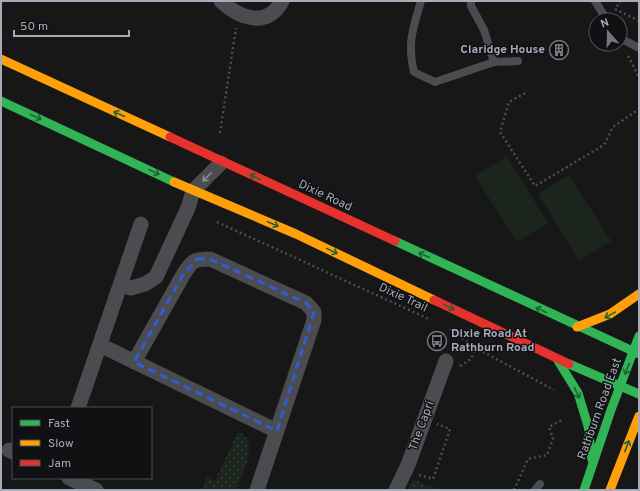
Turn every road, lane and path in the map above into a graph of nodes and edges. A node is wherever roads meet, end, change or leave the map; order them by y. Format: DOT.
graph roads {
  1 [pos="221,1"];
  2 [pos="282,1"];
  3 [pos="421,1"];
  4 [pos="472,1"];
  5 [pos="595,1"];
  6 [pos="621,1"];
  7 [pos="602,12"];
  8 [pos="238,14"];
  9 [pos="639,21"];
  10 [pos="628,42"];
  11 [pos="639,48"];
  12 [pos="627,54"];
  13 [pos="1,59"];
  14 [pos="518,61"];
  15 [pos="494,62"];
  16 [pos="639,77"];
  17 [pos="525,93"];
  18 [pos="1,101"];
  19 [pos="639,109"];
  20 [pos="220,133"];
  21 [pos="221,163"];
  22 [pos="193,190"];
  23 [pos="210,219"];
  24 [pos="142,224"];
  25 [pos="121,285"];
  26 [pos="639,294"];
  27 [pos="436,323"];
  28 [pos="443,326"];
  29 [pos="577,327"];
  30 [pos="639,336"];
  31 [pos="100,346"];
  32 [pos="476,348"];
  33 [pos="636,353"];
  34 [pos="557,359"];
  35 [pos="134,362"];
  36 [pos="452,365"];
  37 [pos="621,386"];
  38 [pos="556,390"];
  39 [pos="639,394"];
  40 [pos="78,407"];
  41 [pos="639,416"];
  42 [pos="438,417"];
  43 [pos="562,420"];
  44 [pos="278,431"];
  45 [pos="634,454"];
  46 [pos="593,464"];
  47 [pos="618,471"];
  48 [pos="71,479"];
  49 [pos="414,479"];
  50 [pos="96,490"];
  51 [pos="257,490"];
  52 [pos="396,490"];
  53 [pos="514,490"];
  54 [pos="584,490"];
  55 [pos="610,490"];
  1 -- 8 [label="street"];
  2 -- 8 [label="street"];
  3 -- 15 [label="lane"];
  4 -- 15 [label="lane"];
  5 -- 7 [label="lane"];
  6 -- 9 [label="path"];
  8 -- 20 [label="path"];
  10 -- 11 [label="lane"];
  12 -- 16 [label="path"];
  21 -- 13 [label="main road, Dixie Road, one-way"];
  14 -- 15 [label="lane"];
  17 -- 19 [label="path"];
  18 -- 22 [label="main road, one-way"];
  21 -- 22 [label="street, one-way"];
  29 -- 21 [label="main road, Dixie Road, one-way"];
  22 -- 25 [label="street"];
  22 -- 34 [label="main road, one-way"];
  23 -- 27 [label="path, Dixie Trail"];
  24 -- 25 [label="street"];
  25 -- 31 [label="street"];
  26 -- 29 [label="main road, one-way"];
  28 -- 32 [label="path"];
  29 -- 33 [label="main road, Dixie Road"];
  30 -- 33 [label="main road, Rathburn Road East"];
  31 -- 35 [label="street"];
  31 -- 40 [label="street"];
  32 -- 36 [label="path"];
  32 -- 38 [label="path"];
  33 -- 37 [label="main road, Rathburn Road East, one-way"];
  34 -- 37 [label="main road"];
  34 -- 46 [label="main road, one-way"];
  35 -- 44 [label="street"];
  35 -- 44 [label="street"];
  36 -- 52 [label="street, The Capri"];
  37 -- 39 [label="main road"];
  37 -- 46 [label="main road, Rathburn Road East"];
  47 -- 41 [label="main road, one-way"];
  42 -- 49 [label="path"];
  43 -- 53 [label="path"];
  44 -- 51 [label="street"];
  45 -- 47 [label="main road"];
  46 -- 54 [label="main road, Rathburn Road East"];
  47 -- 55 [label="main road"];
  48 -- 50 [label="street"];
}
